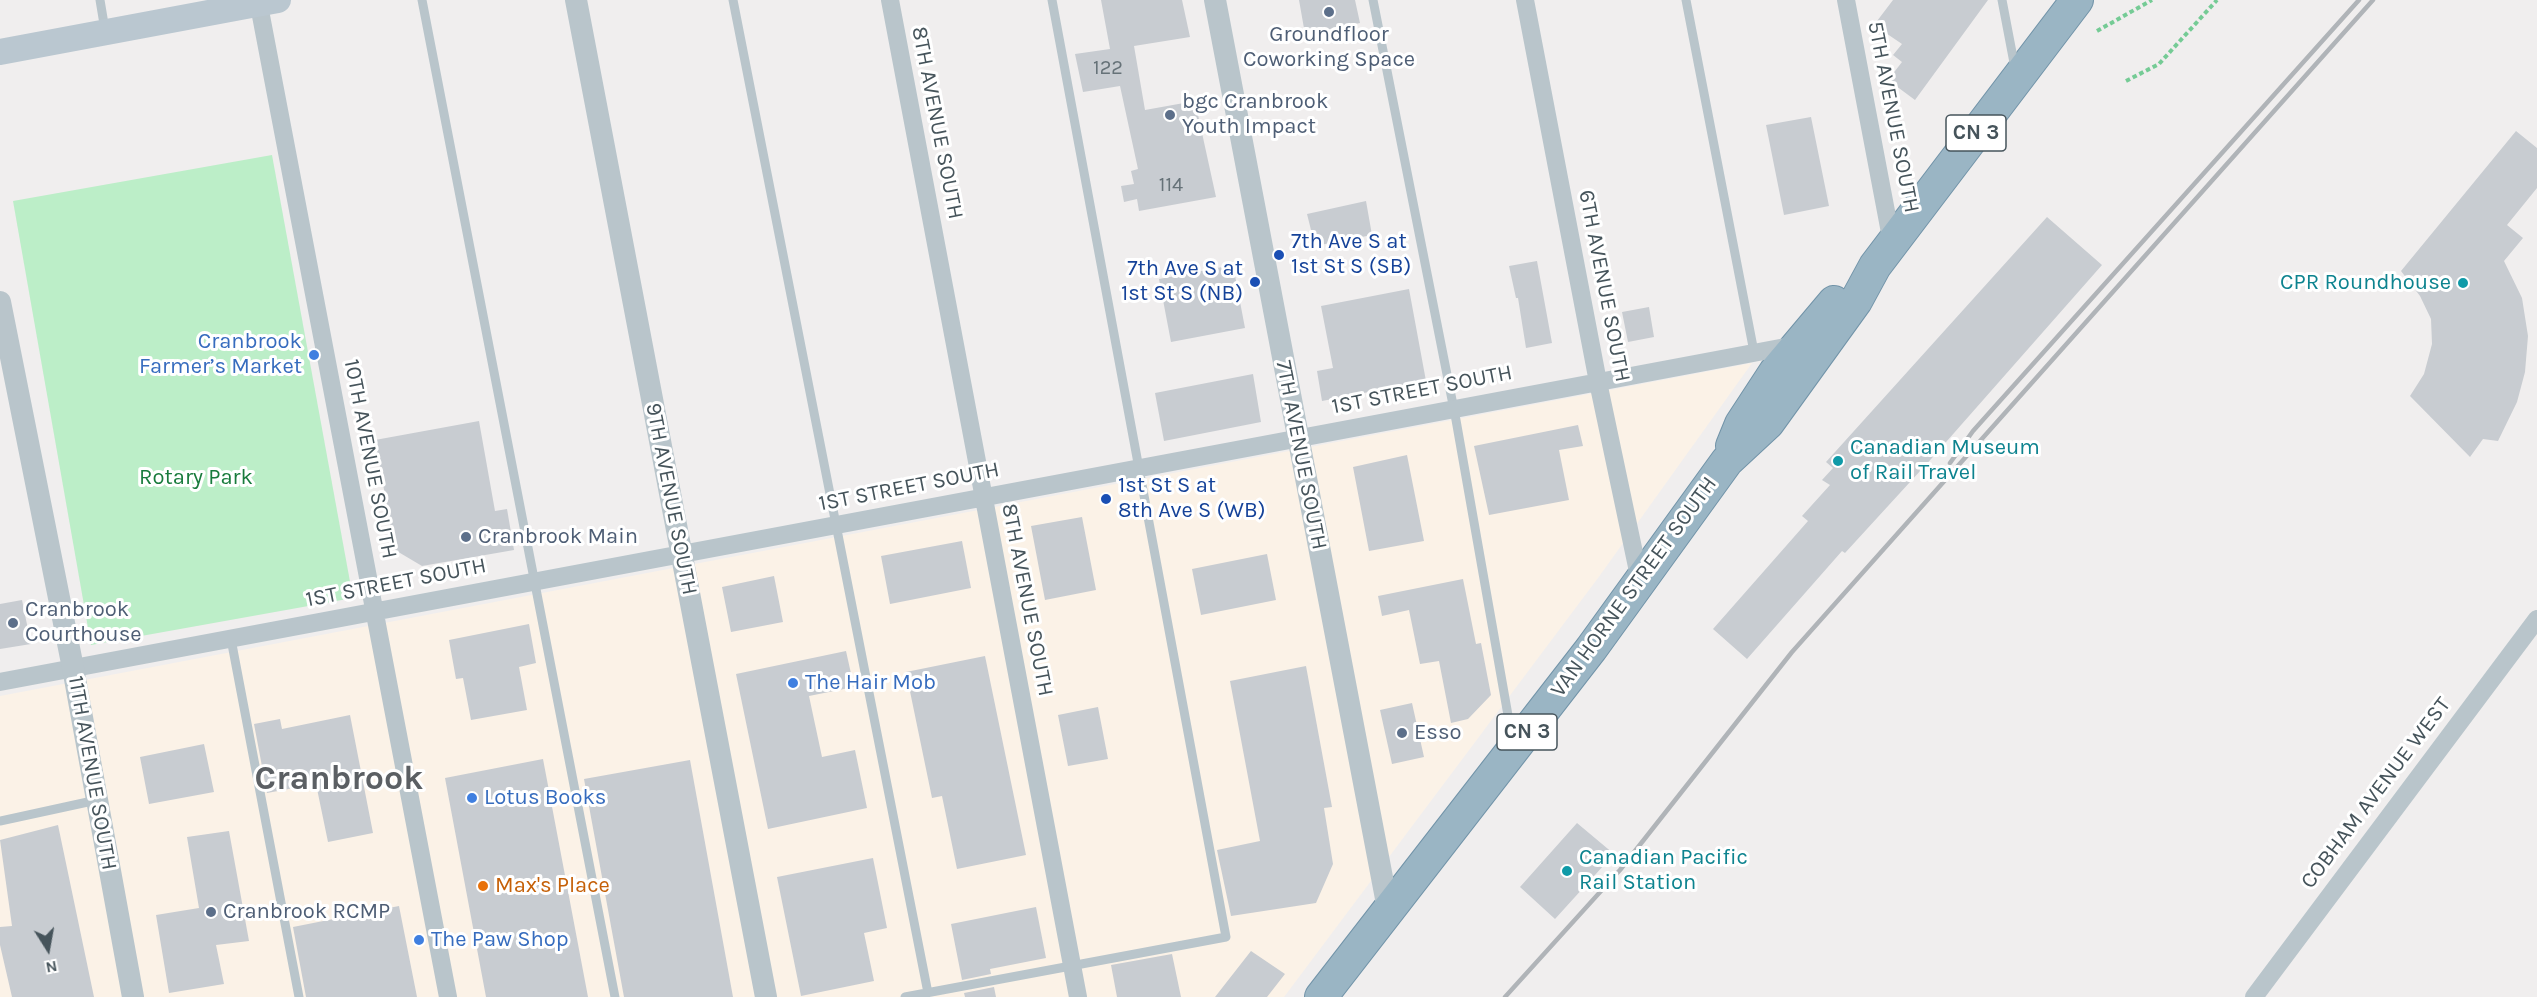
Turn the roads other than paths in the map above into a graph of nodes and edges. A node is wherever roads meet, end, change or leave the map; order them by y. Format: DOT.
graph roads {
  1 [pos="100,0"];
  2 [pos="422,0"];
  3 [pos="576,0"];
  4 [pos="733,0"];
  5 [pos="890,0"];
  6 [pos="1052,0"];
  7 [pos="1215,0"];
  8 [pos="1373,0"];
  9 [pos="1525,0"];
  10 [pos="1686,0"];
  11 [pos="1846,0"];
  12 [pos="2002,0"];
  13 [pos="2077,0"];
  14 [pos="265,1"];
  15 [pos="106,32"];
  16 [pos="0,52"];
  17 [pos="2017,80"];
  18 [pos="1883,255"];
  19 [pos="0,302"];
  20 [pos="1828,341"];
  21 [pos="1797,345"];
  22 [pos="1754,352"];
  23 [pos="1598,382"];
  24 [pos="1454,409"];
  25 [pos="1298,438"];
  26 [pos="1727,461"];
  27 [pos="1140,468"];
  28 [pos="983,497"];
  29 [pos="836,525"];
  30 [pos="682,554"];
  31 [pos="1640,581"];
  32 [pos="535,582"];
  33 [pos="374,612"];
  34 [pos="2537,619"];
  35 [pos="231,639"];
  36 [pos="73,668"];
  37 [pos="0,682"];
  38 [pos="1514,750"];
  39 [pos="97,800"];
  40 [pos="0,821"];
  41 [pos="1388,909"];
  42 [pos="1072,966"];
  43 [pos="928,993"];
  44 [pos="133,997"];
  45 [pos="299,997"];
  46 [pos="448,997"];
  47 [pos="615,997"];
  48 [pos="766,997"];
  49 [pos="905,997"];
  50 [pos="1078,997"];
  51 [pos="1321,997"];
  52 [pos="2254,997"];
  1 -- 15 [label="lane"];
  2 -- 32 [label="lane"];
  3 -- 30 [label="street, 9TH AVENUE SOUTH"];
  4 -- 29 [label="lane"];
  5 -- 28 [label="street, 8TH AVENUE SOUTH"];
  6 -- 27 [label="lane"];
  7 -- 25 [label="street, 7TH AVENUE SOUTH"];
  8 -- 24 [label="lane"];
  9 -- 23 [label="street, 6TH AVENUE SOUTH"];
  10 -- 22 [label="lane"];
  11 -- 18 [label="street, 5TH AVENUE SOUTH"];
  12 -- 17 [label="lane"];
  13 -- 17 [label="highway, VAN HORNE STREET SOUTH / CN 3"];
  14 -- 15 [label="main road"];
  14 -- 33 [label="street, 10TH AVENUE SOUTH"];
  15 -- 16 [label="main road"];
  17 -- 18 [label="highway, VAN HORNE STREET SOUTH / CN 3"];
  18 -- 20 [label="highway, VAN HORNE STREET SOUTH / CN 3"];
  18 -- 21 [label="highway, VAN HORNE STREET SOUTH / CN 3"];
  19 -- 36 [label="street, 11TH AVENUE SOUTH"];
  20 -- 21 [label="street, 1ST STREET SOUTH"];
  20 -- 26 [label="highway, VAN HORNE STREET SOUTH / CN 3"];
  21 -- 22 [label="street, 1ST STREET SOUTH"];
  21 -- 26 [label="highway, VAN HORNE STREET SOUTH / CN 3"];
  22 -- 23 [label="street, 1ST STREET SOUTH"];
  23 -- 24 [label="street, 1ST STREET SOUTH"];
  23 -- 31 [label="street, 6TH AVENUE SOUTH"];
  24 -- 25 [label="street, 1ST STREET SOUTH"];
  24 -- 38 [label="lane"];
  25 -- 27 [label="street, 1ST STREET SOUTH"];
  25 -- 41 [label="street, 7TH AVENUE SOUTH"];
  26 -- 31 [label="highway, VAN HORNE STREET SOUTH / CN 3"];
  27 -- 28 [label="street, 1ST STREET SOUTH"];
  27 -- 42 [label="lane"];
  28 -- 29 [label="street, 1ST STREET SOUTH"];
  28 -- 42 [label="street, 8TH AVENUE SOUTH"];
  29 -- 30 [label="street, 1ST STREET SOUTH"];
  29 -- 43 [label="lane"];
  30 -- 32 [label="street, 1ST STREET SOUTH"];
  30 -- 48 [label="street, 9TH AVENUE SOUTH"];
  31 -- 38 [label="highway, VAN HORNE STREET SOUTH / CN 3"];
  32 -- 33 [label="street, 1ST STREET SOUTH"];
  32 -- 47 [label="lane"];
  33 -- 35 [label="street, 1ST STREET SOUTH"];
  33 -- 46 [label="street, 10TH AVENUE SOUTH"];
  34 -- 52 [label="street, COBHAM AVENUE WEST"];
  35 -- 36 [label="street, 1ST STREET SOUTH"];
  35 -- 45 [label="lane"];
  36 -- 37 [label="street, 1ST STREET SOUTH"];
  36 -- 39 [label="street, 11TH AVENUE SOUTH"];
  38 -- 41 [label="highway, VAN HORNE STREET SOUTH / CN 3"];
  39 -- 40 [label="lane"];
  39 -- 44 [label="street, 11TH AVENUE SOUTH"];
  41 -- 51 [label="highway, VAN HORNE STREET SOUTH / CN 3"];
  42 -- 43 [label="lane"];
  42 -- 50 [label="street, 8TH AVENUE SOUTH"];
  43 -- 49 [label="lane"];
}
